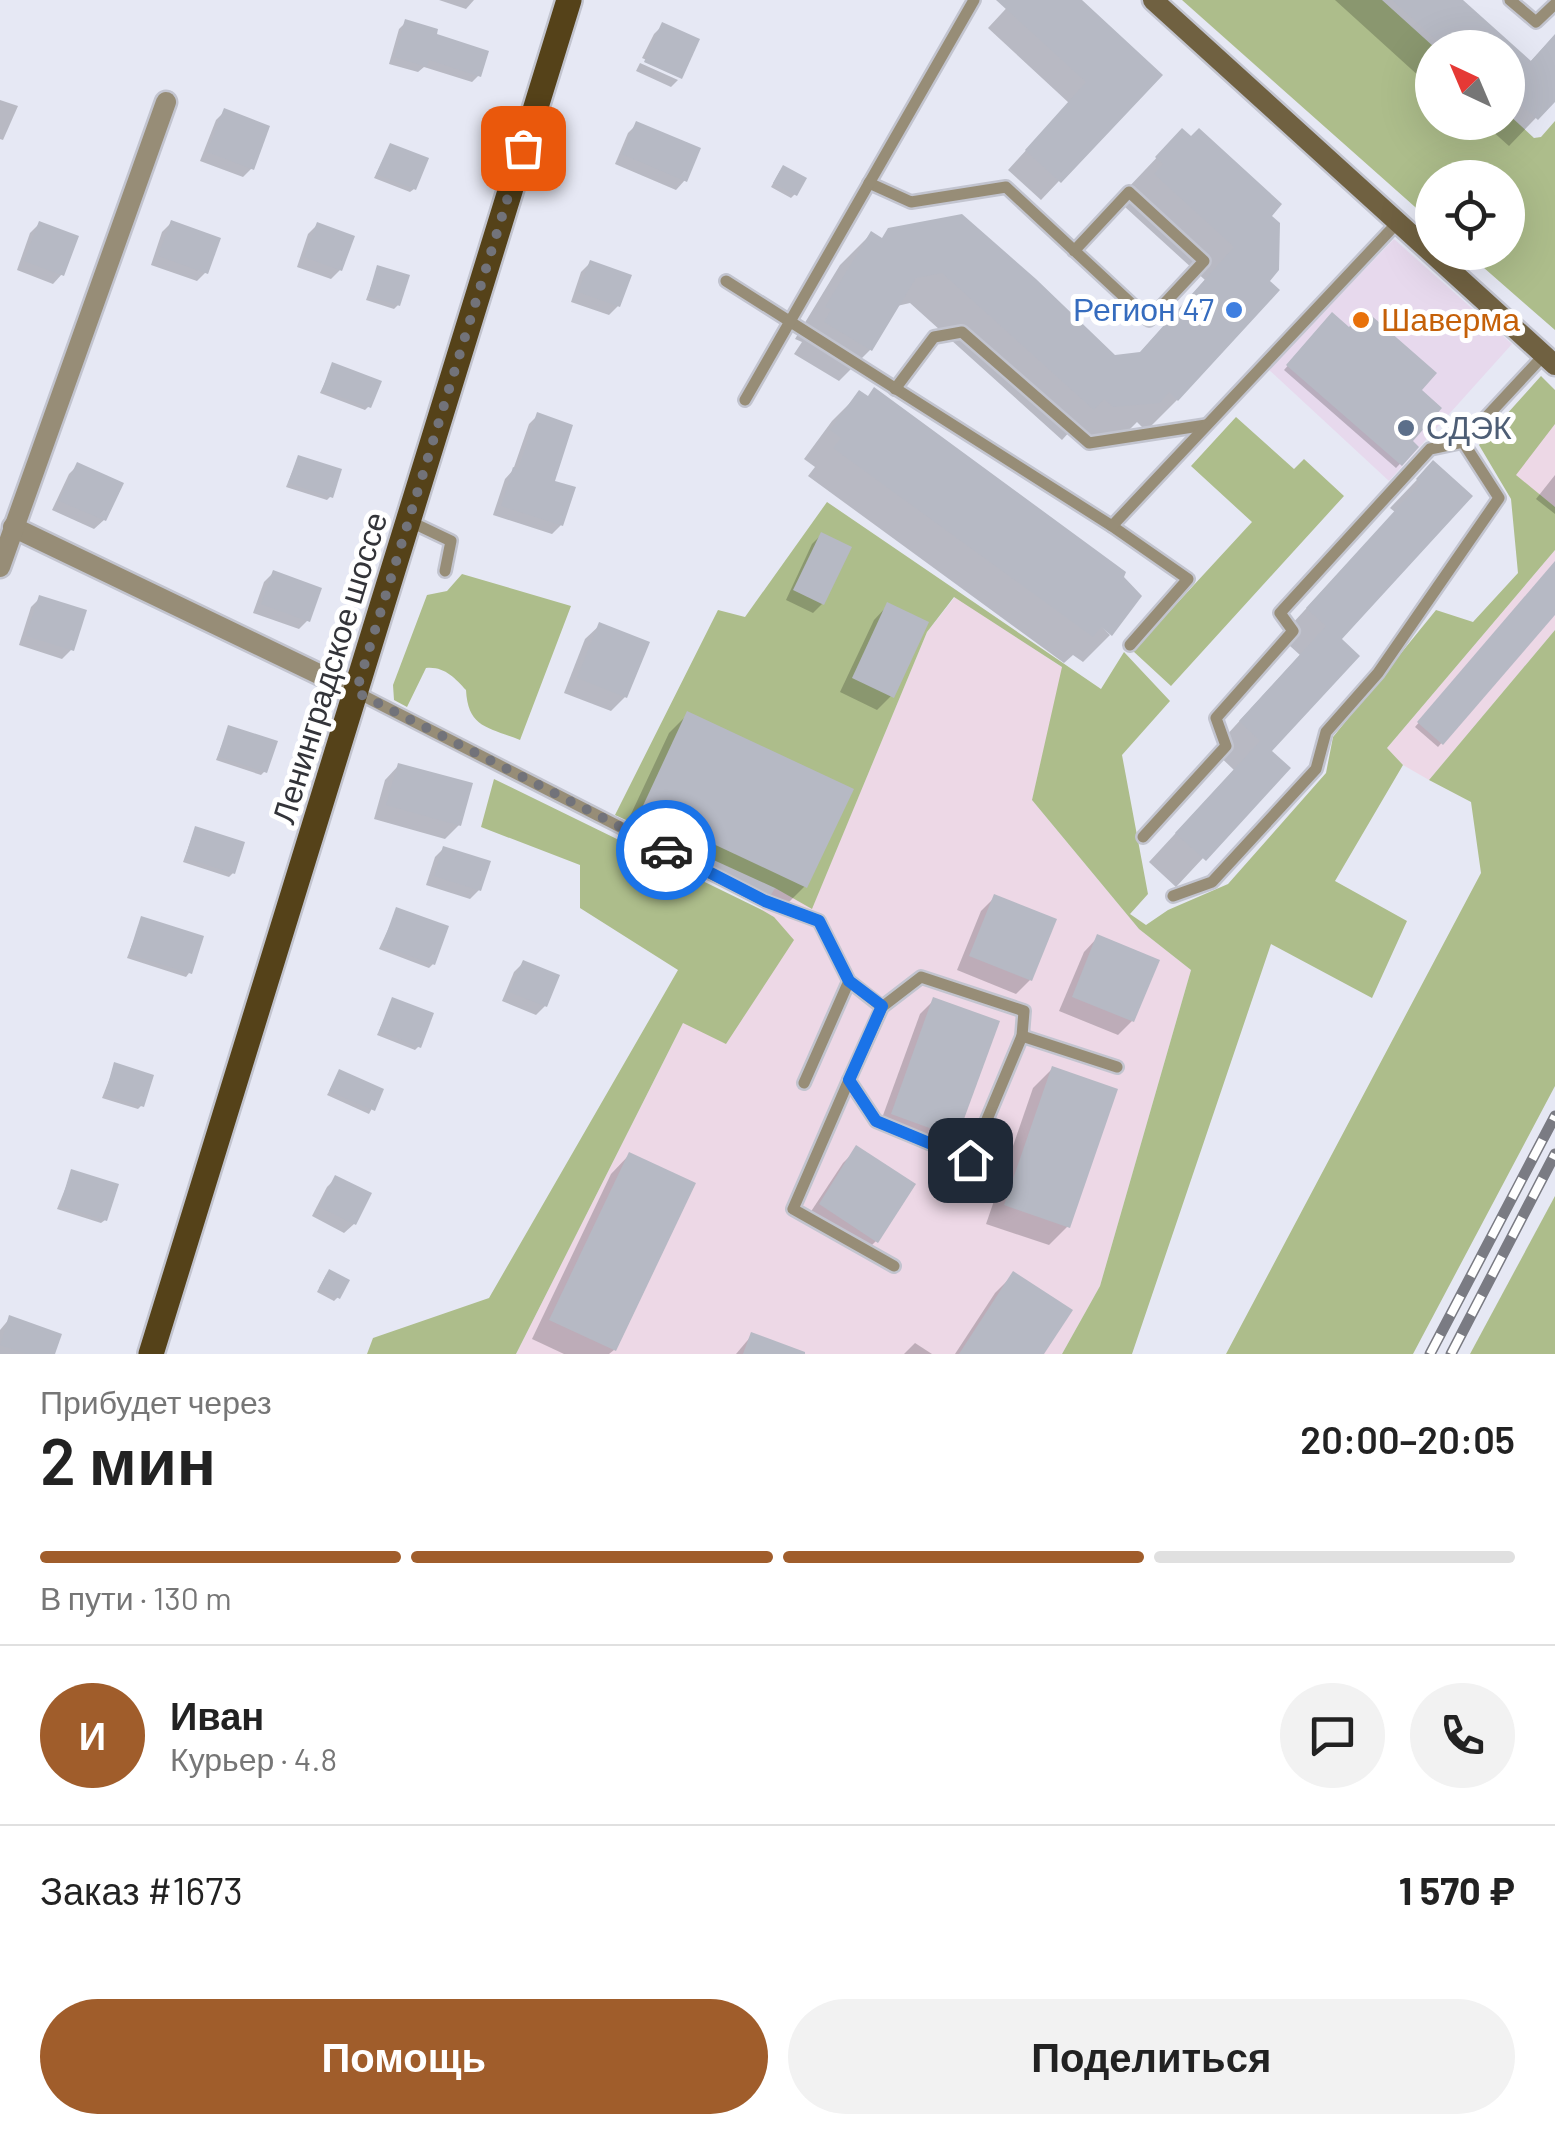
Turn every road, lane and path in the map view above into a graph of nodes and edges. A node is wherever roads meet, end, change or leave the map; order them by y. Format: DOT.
graph roads {
  1 [pos="569,0"];
  2 [pos="974,0"];
  3 [pos="1154,0"];
  4 [pos="1510,0"];
  5 [pos="1555,4"];
  6 [pos="166,102"];
  7 [pos="869,183"];
  8 [pos="1398,222"];
  9 [pos="1074,251"];
  10 [pos="726,281"];
  11 [pos="790,322"];
  12 [pos="1550,360"];
  13 [pos="895,388"];
  14 [pos="745,400"];
  15 [pos="1208,424"];
  16 [pos="1464,442"];
  17 [pos="409,521"];
  18 [pos="1112,526"];
  19 [pos="13,527"];
  20 [pos="0,568"];
  21 [pos="446,571"];
  22 [pos="1130,645"];
  23 [pos="356,692"];
  24 [pos="1142,837"];
  25 [pos="1173,896"];
  26 [pos="849,981"];
  27 [pos="882,1006"];
  28 [pos="1022,1036"];
  29 [pos="1117,1067"];
  30 [pos="849,1080"];
  31 [pos="804,1082"];
  32 [pos="894,1266"];
  33 [pos="152,1354"];
  1 -- 17 [label="main road, Ленинградское шоссе"];
  2 -- 7 [label="lane"];
  3 -- 8 [label="main road"];
  4 -- 5 [label="lane"];
  6 -- 19 [label="street"];
  7 -- 9 [label="lane"];
  7 -- 11 [label="lane"];
  8 -- 12 [label="main road"];
  8 -- 15 [label="lane"];
  9 -- 9 [label="lane"];
  10 -- 11 [label="lane"];
  11 -- 13 [label="lane"];
  11 -- 14 [label="lane"];
  12 -- 16 [label="lane"];
  13 -- 15 [label="lane"];
  13 -- 18 [label="lane"];
  15 -- 18 [label="lane"];
  16 -- 24 [label="lane"];
  16 -- 25 [label="lane"];
  17 -- 21 [label="lane"];
  17 -- 23 [label="main road, Ленинградское шоссе"];
  18 -- 22 [label="lane"];
  19 -- 20 [label="street"];
  19 -- 23 [label="street"];
  23 -- 26 [label="lane"];
  23 -- 33 [label="main road, Ленинградское шоссе"];
  26 -- 27 [label="lane"];
  26 -- 31 [label="lane"];
  27 -- 28 [label="lane"];
  27 -- 30 [label="lane"];
  28 -- 29 [label="lane"];
  28 -- 30 [label="lane"];
  30 -- 32 [label="lane"];
}
